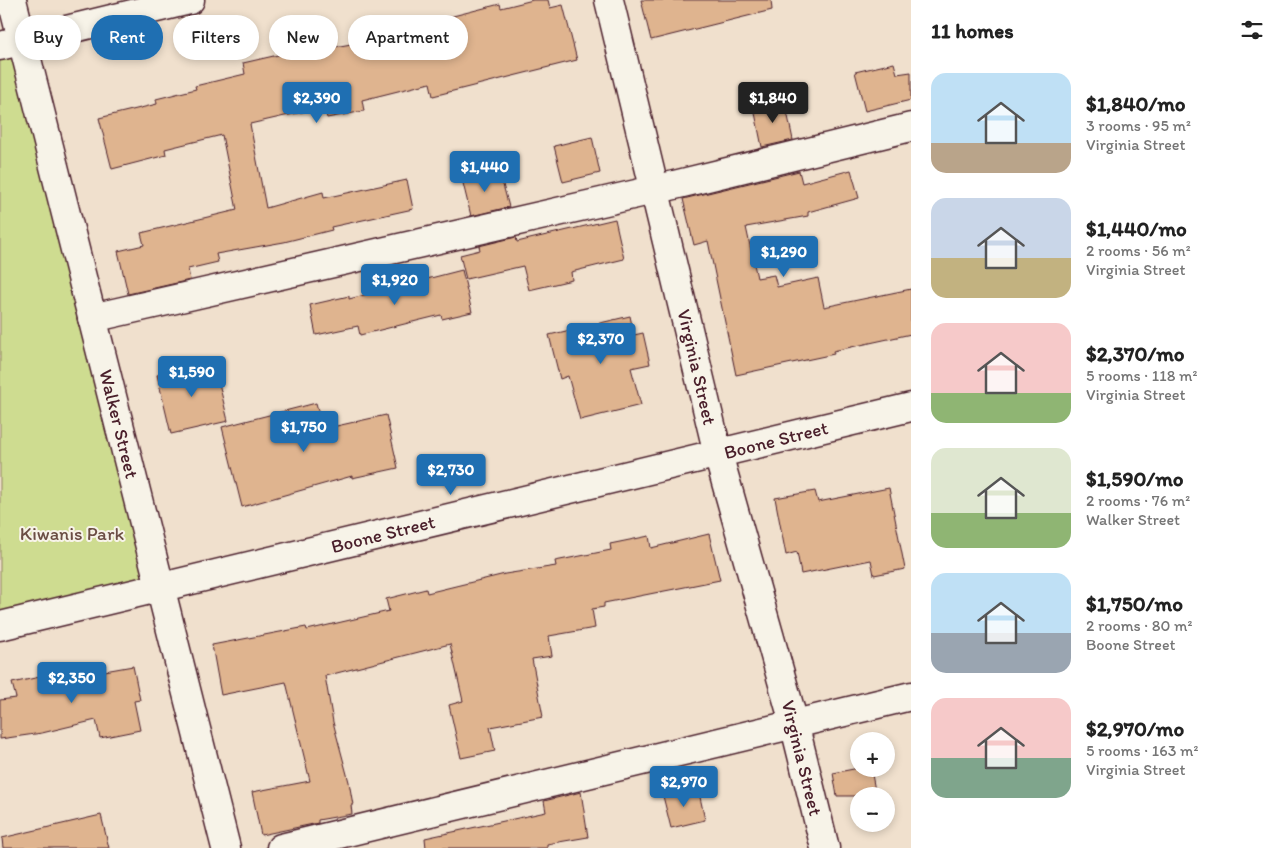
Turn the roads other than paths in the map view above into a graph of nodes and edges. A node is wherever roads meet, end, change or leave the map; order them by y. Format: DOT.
graph roads {
  1 [pos="12,0"];
  2 [pos="190,0"];
  3 [pos="609,0"];
  4 [pos="11,43"];
  5 [pos="911,127"];
  6 [pos="654,190"];
  7 [pos="92,318"];
  8 [pos="911,407"];
  9 [pos="718,454"];
  10 [pos="161,588"];
  11 [pos="0,626"];
  12 [pos="911,696"];
  13 [pos="794,723"];
  14 [pos="226,848"];
  15 [pos="281,848"];
  16 [pos="825,848"];
  1 -- 4 [label="street, Walker Street"];
  2 -- 4 [label="street"];
  3 -- 6 [label="street, Virginia Street"];
  4 -- 7 [label="street, Walker Street"];
  5 -- 6 [label="street"];
  6 -- 7 [label="street"];
  6 -- 9 [label="street, Virginia Street"];
  7 -- 10 [label="street, Walker Street"];
  8 -- 9 [label="street, Boone Street"];
  9 -- 10 [label="street, Boone Street"];
  9 -- 13 [label="street, Virginia Street"];
  10 -- 11 [label="street, Boone Street"];
  10 -- 14 [label="street, Walker Street"];
  12 -- 13 [label="street"];
  13 -- 15 [label="street"];
  13 -- 16 [label="street, Virginia Street"];
}
